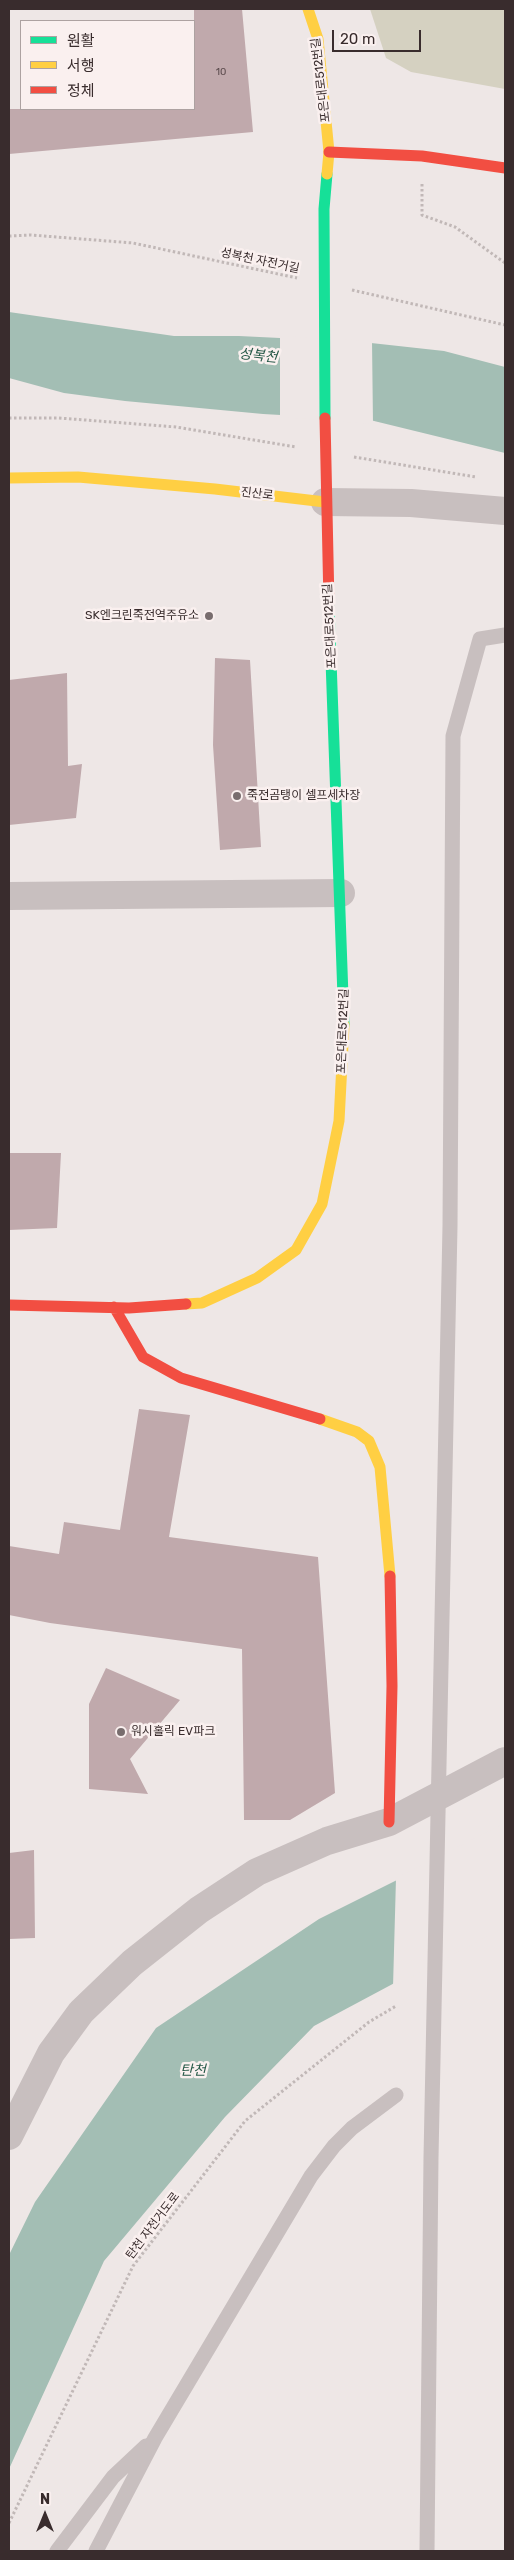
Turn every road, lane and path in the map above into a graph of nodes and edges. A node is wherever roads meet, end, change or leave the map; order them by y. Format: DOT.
graph roads {
  1 [pos="308,9"];
  2 [pos="329,152"];
  3 [pos="422,156"];
  4 [pos="505,168"];
  5 [pos="9,236"];
  6 [pos="505,263"];
  7 [pos="301,279"];
  8 [pos="350,290"];
  9 [pos="505,325"];
  10 [pos="9,418"];
  11 [pos="297,447"];
  12 [pos="344,455"];
  13 [pos="9,478"];
  14 [pos="477,478"];
  15 [pos="325,502"];
  16 [pos="505,511"];
  17 [pos="505,635"];
  18 [pos="341,893"];
  19 [pos="9,896"];
  20 [pos="9,1305"];
  21 [pos="114,1307"];
  22 [pos="505,1761"];
  23 [pos="388,1822"];
  24 [pos="396,2006"];
  25 [pos="396,2095"];
  26 [pos="9,2136"];
  27 [pos="155,2438"];
  28 [pos="9,2523"];
  29 [pos="58,2551"];
  30 [pos="96,2551"];
  31 [pos="427,2551"];
  1 -- 2 [label="street, 포은대로512번길"];
  2 -- 3 [label="street"];
  2 -- 15 [label="street, 포은대로512번길"];
  3 -- 4 [label="street"];
  3 -- 6 [label="path"];
  5 -- 7 [label="path, 성복천 자전거길"];
  8 -- 9 [label="path"];
  10 -- 11 [label="path"];
  12 -- 14 [label="path"];
  13 -- 15 [label="street, 진산로"];
  15 -- 16 [label="street, 진산로"];
  15 -- 18 [label="street, 포은대로512번길"];
  17 -- 31 [label="lane"];
  18 -- 19 [label="street"];
  18 -- 21 [label="street, 포은대로512번길"];
  20 -- 21 [label="street, 포은대로512번길"];
  21 -- 23 [label="street"];
  22 -- 23 [label="street"];
  23 -- 26 [label="street"];
  24 -- 28 [label="path, 탄천 자전거도로"];
  25 -- 27 [label="lane"];
  27 -- 29 [label="lane"];
  27 -- 30 [label="lane"];
}
